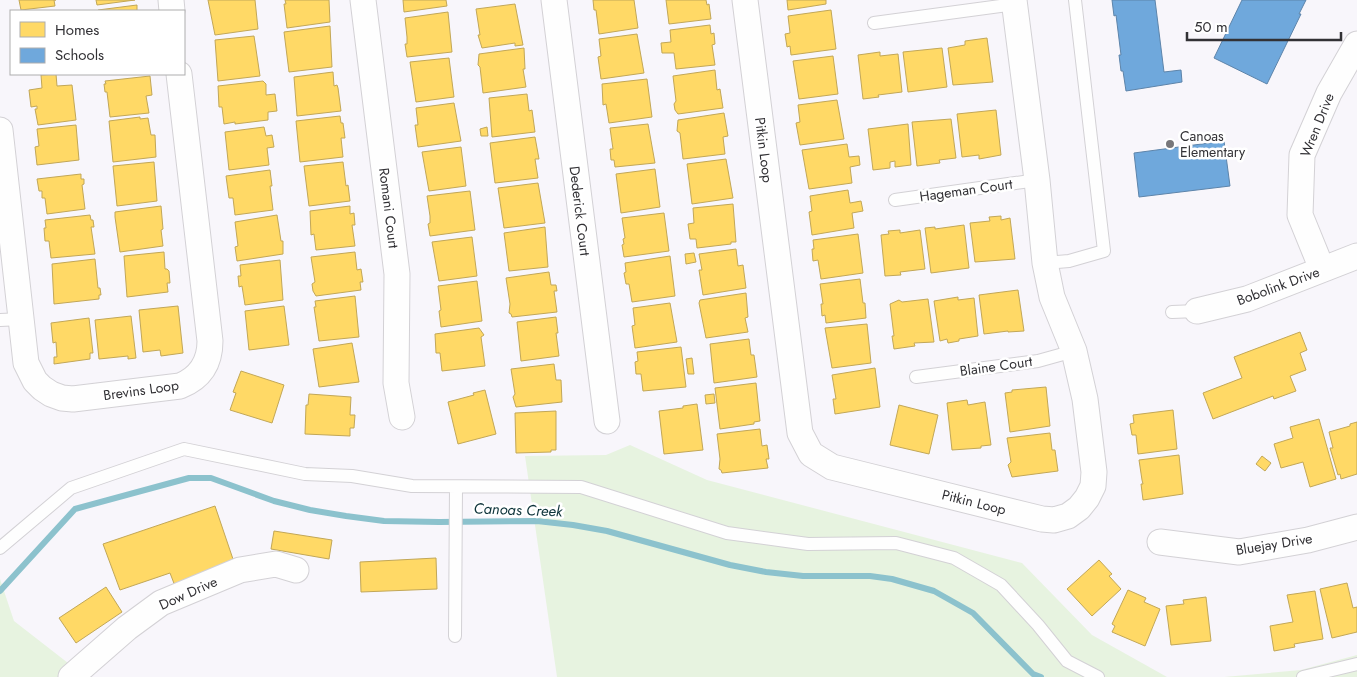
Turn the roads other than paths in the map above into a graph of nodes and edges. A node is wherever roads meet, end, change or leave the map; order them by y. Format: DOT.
graph roads {
  1 [pos="363,0"];
  2 [pos="554,0"];
  3 [pos="745,0"];
  4 [pos="1076,0"];
  5 [pos="1014,2"];
  6 [pos="874,23"];
  7 [pos="1357,44"];
  8 [pos="179,75"];
  9 [pos="0,130"];
  10 [pos="1037,180"];
  11 [pos="895,200"];
  12 [pos="1357,256"];
  13 [pos="1046,263"];
  14 [pos="1322,269"];
  15 [pos="1197,311"];
  16 [pos="1172,312"];
  17 [pos="11,320"];
  18 [pos="1074,351"];
  19 [pos="916,377"];
  20 [pos="402,416"];
  21 [pos="607,421"];
  22 [pos="456,490"];
  23 [pos="1357,528"];
  24 [pos="1160,542"];
  25 [pos="0,548"];
  26 [pos="296,570"];
  27 [pos="455,636"];
  28 [pos="1357,664"];
  29 [pos="71,677"];
  30 [pos="1098,677"];
  31 [pos="1303,677"];
  1 -- 20 [label="street, Romani Court"];
  2 -- 21 [label="street, Dederick Court"];
  3 -- 18 [label="street, Pitkin Loop"];
  4 -- 13 [label="lane"];
  5 -- 6 [label="lane"];
  5 -- 10 [label="street, Pitkin Loop"];
  7 -- 14 [label="street, Wren Drive"];
  8 -- 17 [label="street, Brevins Loop"];
  9 -- 17 [label="street, Brevins Loop"];
  10 -- 11 [label="lane, Hageman Court"];
  10 -- 13 [label="street, Pitkin Loop"];
  12 -- 14 [label="street, Bobolink Drive"];
  13 -- 18 [label="street, Pitkin Loop"];
  14 -- 15 [label="street, Bobolink Drive"];
  15 -- 16 [label="lane"];
  18 -- 19 [label="lane, Blaine Court"];
  22 -- 25 [label="lane"];
  22 -- 27 [label="lane"];
  22 -- 30 [label="lane"];
  23 -- 24 [label="street, Bluejay Drive"];
  26 -- 29 [label="street, Dow Drive"];
  28 -- 31 [label="lane"];
}
